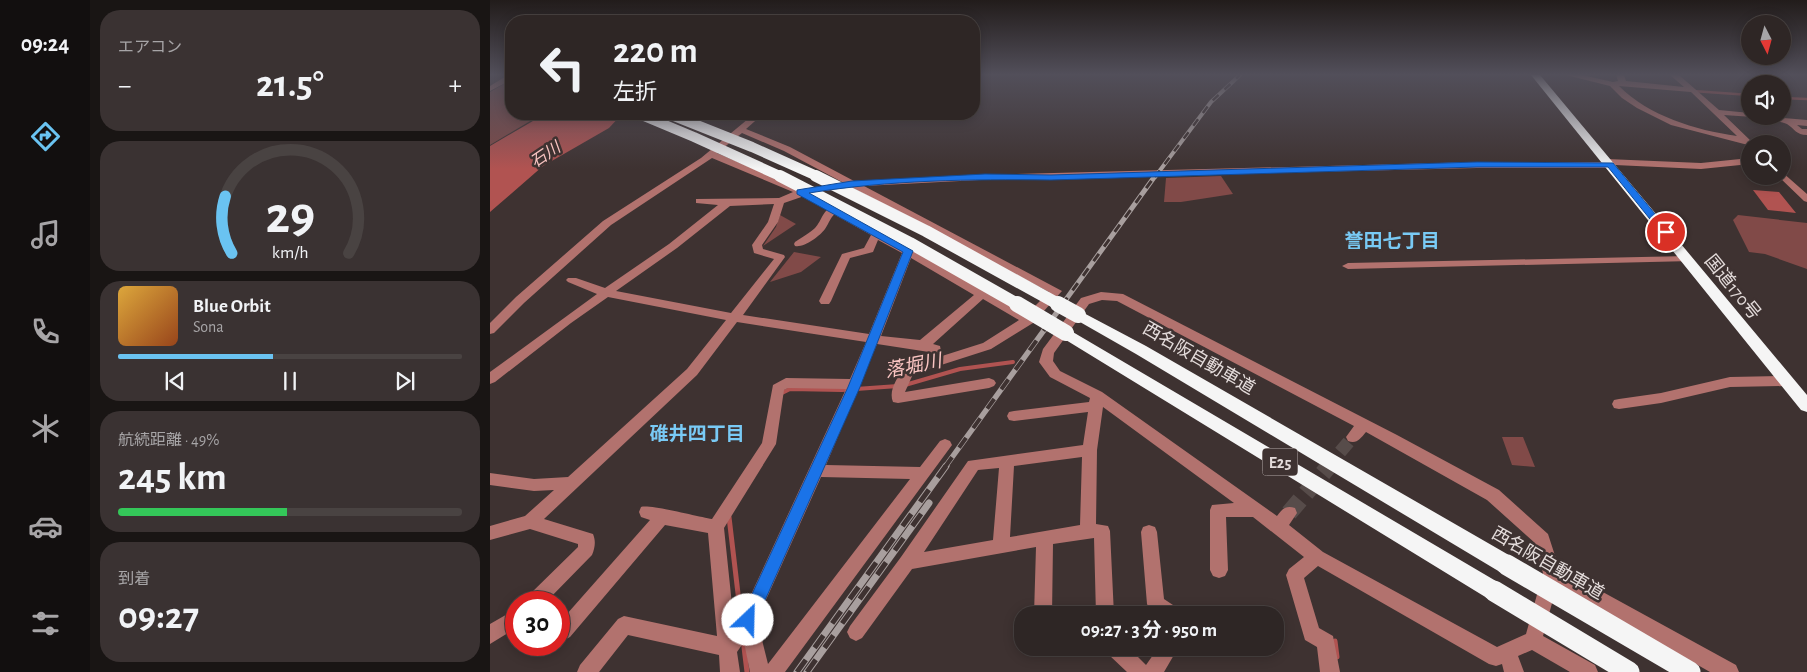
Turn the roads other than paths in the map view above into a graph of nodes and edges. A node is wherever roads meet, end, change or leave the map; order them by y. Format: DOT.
graph roads {
  1 [pos="1561,106"];
  2 [pos="1642,106"];
  3 [pos="1711,106"];
  4 [pos="1717,112"];
  5 [pos="1741,114"];
  6 [pos="653,120"];
  7 [pos="684,120"];
  8 [pos="753,120"];
  9 [pos="1791,121"];
  10 [pos="1807,123"];
  11 [pos="1791,124"];
  12 [pos="742,130"];
  13 [pos="1807,132"];
  14 [pos="1741,135"];
  15 [pos="1741,141"];
  16 [pos="711,154"];
  17 [pos="1741,162"];
  18 [pos="1609,163"];
  19 [pos="852,183"];
  20 [pos="1791,184"];
  21 [pos="800,192"];
  22 [pos="1807,199"];
  23 [pos="699,201"];
  24 [pos="780,201"];
  25 [pos="727,203"];
  26 [pos="834,210"];
  27 [pos="879,235"];
  28 [pos="799,244"];
  29 [pos="908,251"];
  30 [pos="1688,259"];
  31 [pos="1348,266"];
  32 [pos="572,280"];
  33 [pos="606,293"];
  34 [pos="983,294"];
  35 [pos="824,301"];
  36 [pos="734,318"];
  37 [pos="1029,320"];
  38 [pos="490,330"];
  39 [pos="872,339"];
  40 [pos="922,345"];
  41 [pos="936,361"];
  42 [pos="490,379"];
  43 [pos="1786,381"];
  44 [pos="989,383"];
  45 [pos="854,388"];
  46 [pos="1097,401"];
  47 [pos="1619,404"];
  48 [pos="1807,406"];
  49 [pos="1014,416"];
  50 [pos="945,445"];
  51 [pos="1090,450"];
  52 [pos="1006,460"];
  53 [pos="816,471"];
  54 [pos="924,473"];
  55 [pos="490,479"];
  56 [pos="572,482"];
  57 [pos="1256,510"];
  58 [pos="1289,513"];
  59 [pos="530,522"];
  60 [pos="1278,526"];
  61 [pos="716,528"];
  62 [pos="1088,531"];
  63 [pos="1149,532"];
  64 [pos="490,533"];
  65 [pos="1046,538"];
  66 [pos="1001,546"];
  67 [pos="1317,557"];
  68 [pos="907,562"];
  69 [pos="1219,570"];
  70 [pos="1552,573"];
  71 [pos="545,591"];
  72 [pos="1043,606"];
  73 [pos="1105,606"];
  74 [pos="1159,606"];
  75 [pos="570,623"];
  76 [pos="505,626"];
  77 [pos="740,632"];
  78 [pos="856,632"];
  79 [pos="490,636"];
  80 [pos="1533,640"];
  81 [pos="1507,652"];
  82 [pos="1124,656"];
  83 [pos="1164,656"];
  84 [pos="587,672"];
  85 [pos="730,672"];
  86 [pos="760,672"];
  87 [pos="774,672"];
  88 [pos="1140,672"];
  89 [pos="1154,672"];
  90 [pos="1330,672"];
  91 [pos="1514,672"];
  92 [pos="1588,672"];
  93 [pos="1629,672"];
  94 [pos="1690,672"];
  95 [pos="1729,672"];
  1 -- 18 [label="highway, 国道170号"];
  2 -- 15 [label="street"];
  3 -- 4 [label="street"];
  4 -- 5 [label="street"];
  4 -- 14 [label="street"];
  6 -- 93 [label="highway, E25, bridge"];
  7 -- 94 [label="highway, 西名阪自動車道 / E25, bridge"];
  8 -- 12 [label="street"];
  9 -- 10 [label="street"];
  11 -- 13 [label="street"];
  12 -- 16 [label="street"];
  12 -- 19 [label="street"];
  16 -- 21 [label="street"];
  16 -- 38 [label="street"];
  17 -- 18 [label="street"];
  18 -- 19 [label="street"];
  18 -- 30 [label="highway, 国道170号"];
  19 -- 21 [label="street"];
  19 -- 37 [label="street"];
  20 -- 22 [label="street"];
  21 -- 24 [label="street"];
  21 -- 26 [label="street"];
  23 -- 25 [label="street"];
  24 -- 25 [label="street"];
  24 -- 36 [label="street"];
  25 -- 33 [label="street"];
  26 -- 27 [label="street"];
  26 -- 28 [label="street"];
  27 -- 29 [label="street"];
  27 -- 35 [label="street"];
  29 -- 34 [label="street"];
  29 -- 39 [label="street"];
  30 -- 31 [label="street"];
  30 -- 43 [label="highway, 国道170号"];
  32 -- 33 [label="street"];
  33 -- 36 [label="street"];
  33 -- 42 [label="street"];
  34 -- 37 [label="street"];
  34 -- 40 [label="street"];
  36 -- 39 [label="street"];
  36 -- 56 [label="street"];
  37 -- 41 [label="street"];
  39 -- 40 [label="street"];
  39 -- 45 [label="street"];
  40 -- 41 [label="street"];
  41 -- 44 [label="street"];
  43 -- 47 [label="street"];
  43 -- 48 [label="highway, 国道170号"];
  45 -- 53 [label="street"];
  45 -- 61 [label="street"];
  46 -- 49 [label="street"];
  46 -- 51 [label="street"];
  46 -- 57 [label="street"];
  46 -- 70 [label="street"];
  50 -- 54 [label="street"];
  51 -- 52 [label="street"];
  51 -- 62 [label="street"];
  52 -- 66 [label="street"];
  52 -- 68 [label="street"];
  53 -- 54 [label="street"];
  53 -- 77 [label="street"];
  54 -- 87 [label="street"];
  55 -- 56 [label="street"];
  56 -- 59 [label="street"];
  57 -- 60 [label="street"];
  57 -- 69 [label="street"];
  58 -- 60 [label="street"];
  59 -- 64 [label="street"];
  59 -- 71 [label="street"];
  60 -- 67 [label="street"];
  61 -- 75 [label="street"];
  61 -- 77 [label="street"];
  62 -- 65 [label="street"];
  62 -- 73 [label="street"];
  63 -- 74 [label="street"];
  65 -- 66 [label="street"];
  65 -- 72 [label="street"];
  66 -- 68 [label="street"];
  67 -- 81 [label="street"];
  67 -- 90 [label="street"];
  68 -- 78 [label="street"];
  70 -- 80 [label="street"];
  70 -- 95 [label="street"];
  76 -- 79 [label="street"];
  77 -- 84 [label="street"];
  77 -- 85 [label="street"];
  77 -- 86 [label="street"];
  80 -- 81 [label="street"];
  80 -- 92 [label="street"];
  81 -- 91 [label="street"];
  82 -- 88 [label="street"];
  83 -- 89 [label="street"];
}
